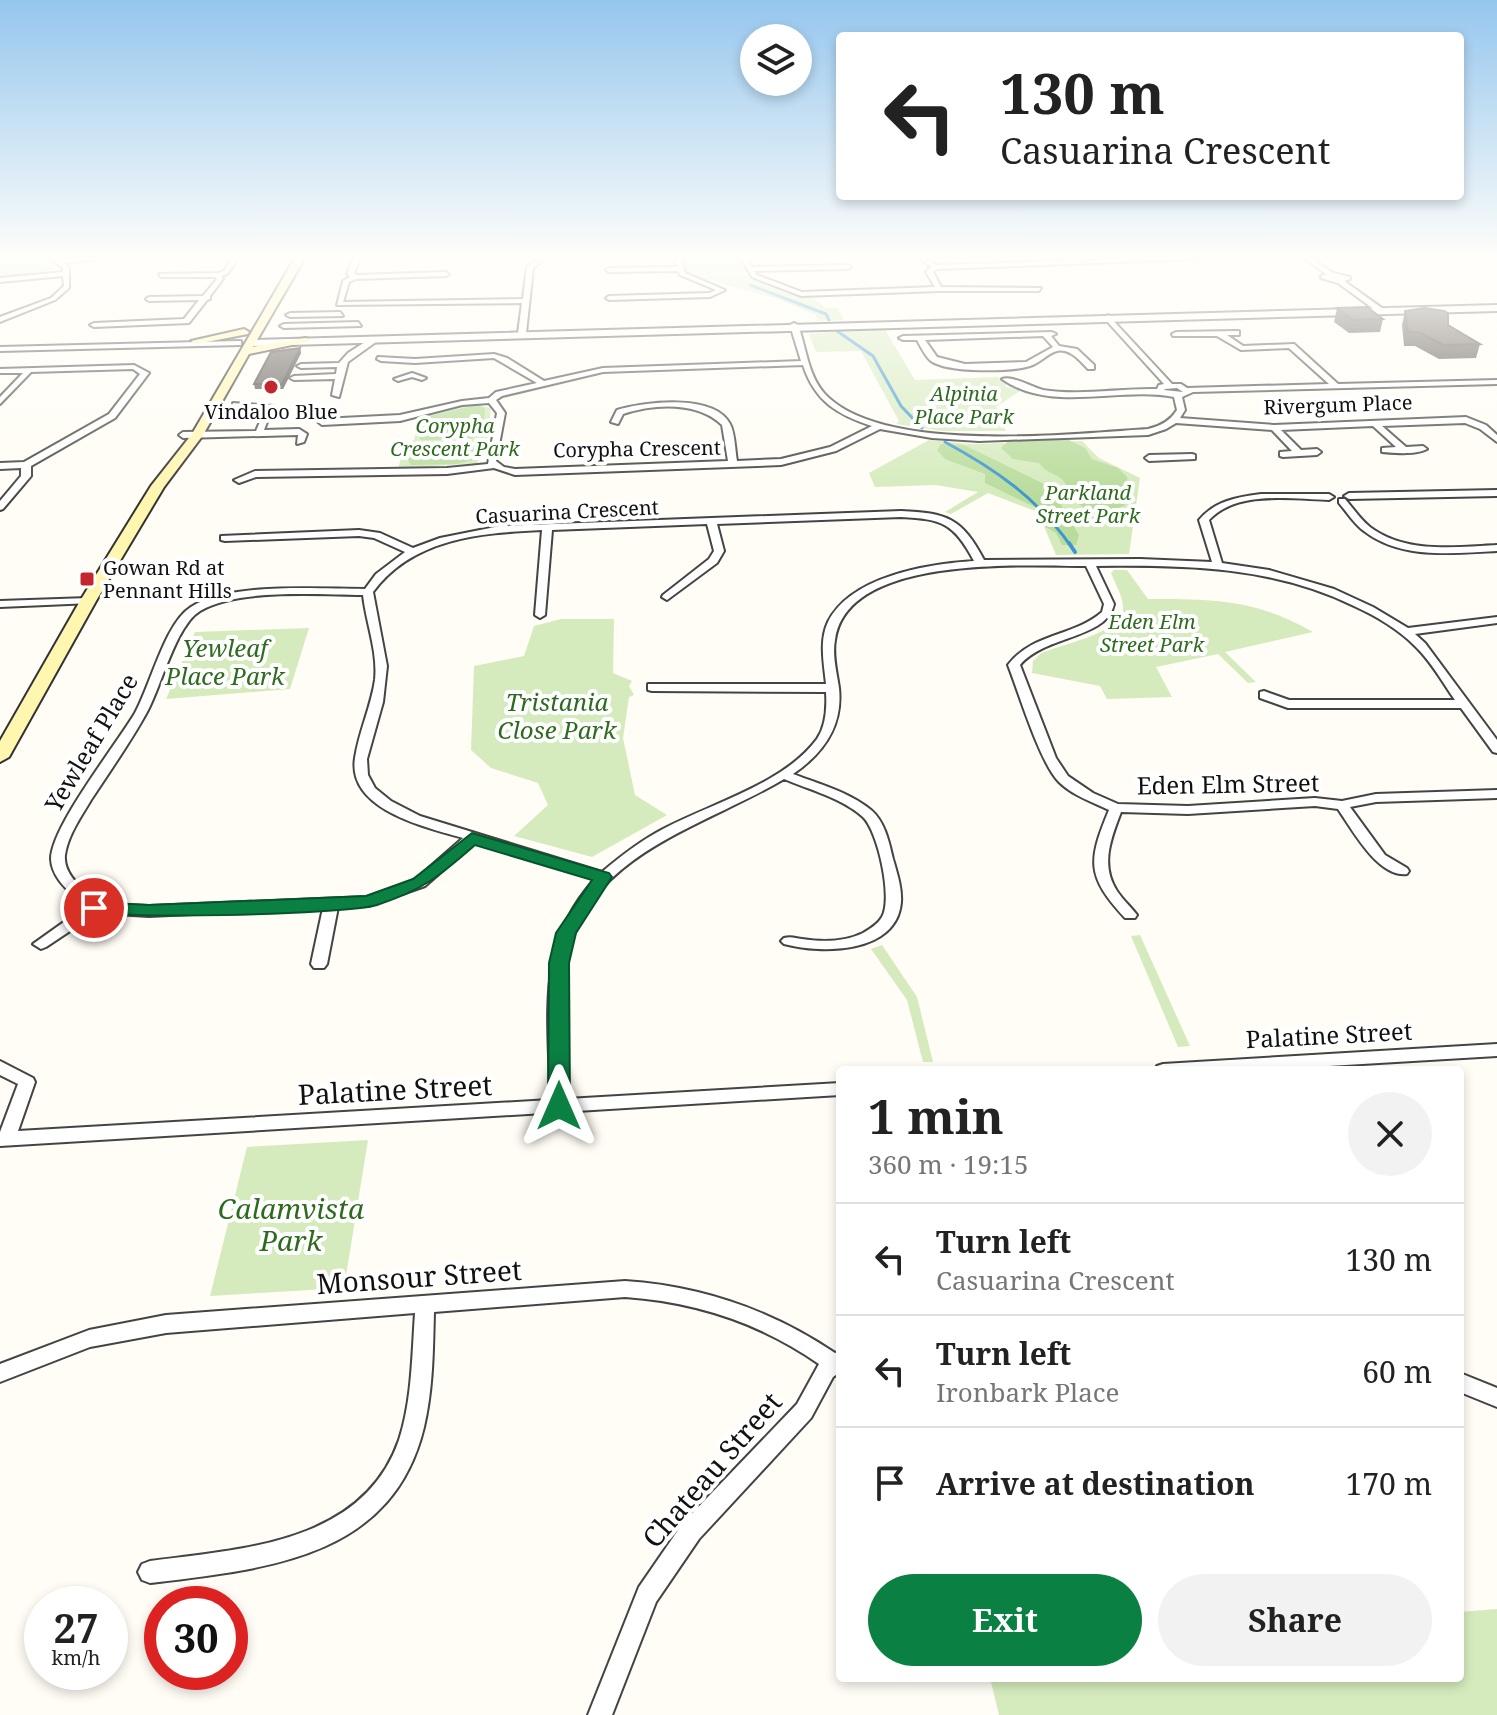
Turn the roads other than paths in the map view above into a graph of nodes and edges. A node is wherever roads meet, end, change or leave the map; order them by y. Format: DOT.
graph roads {
  1 [pos="248,336"];
  2 [pos="250,336"];
  3 [pos="434,336"];
  4 [pos="445,336"];
  5 [pos="797,336"];
  6 [pos="981,336"];
  7 [pos="1047,336"];
  8 [pos="1124,336"];
  9 [pos="1223,336"];
  10 [pos="279,338"];
  11 [pos="377,338"];
  12 [pos="903,338"];
  13 [pos="920,338"];
  14 [pos="306,341"];
  15 [pos="245,342"];
  16 [pos="202,343"];
  17 [pos="1057,348"];
  18 [pos="0,349"];
  19 [pos="222,355"];
  20 [pos="381,359"];
  21 [pos="415,361"];
  22 [pos="806,363"];
  23 [pos="344,365"];
  24 [pos="301,366"];
  25 [pos="1091,367"];
  26 [pos="0,371"];
  27 [pos="27,373"];
  28 [pos="412,375"];
  29 [pos="338,376"];
  30 [pos="294,378"];
  31 [pos="422,378"];
  32 [pos="398,379"];
  33 [pos="1006,379"];
  34 [pos="541,382"];
  35 [pos="1497,382"];
  36 [pos="1169,385"];
  37 [pos="1335,385"];
  38 [pos="1188,390"];
  39 [pos="1160,391"];
  40 [pos="336,395"];
  41 [pos="1178,395"];
  42 [pos="491,400"];
  43 [pos="0,402"];
  44 [pos="236,405"];
  45 [pos="1176,420"];
  46 [pos="322,422"];
  47 [pos="615,422"];
  48 [pos="1376,425"];
  49 [pos="879,426"];
  50 [pos="1274,428"];
  51 [pos="1148,432"];
  52 [pos="259,433"];
  53 [pos="190,435"];
  54 [pos="300,442"];
  55 [pos="1495,444"];
  56 [pos="1162,449"];
  57 [pos="1423,449"];
  58 [pos="1385,450"];
  59 [pos="1404,450"];
  60 [pos="1317,452"];
  61 [pos="1299,453"];
  62 [pos="1283,454"];
  63 [pos="1192,457"];
  64 [pos="1149,458"];
  65 [pos="26,465"];
  66 [pos="733,465"];
  67 [pos="0,466"];
  68 [pos="493,466"];
  69 [pos="244,469"];
  70 [pos="255,474"];
  71 [pos="239,480"];
  72 [pos="1497,493"];
  73 [pos="1346,498"];
  74 [pos="0,507"];
  75 [pos="712,523"];
  76 [pos="547,528"];
  77 [pos="225,538"];
  78 [pos="1497,548"];
  79 [pos="411,551"];
  80 [pos="980,563"];
  81 [pos="1090,563"];
  82 [pos="1218,566"];
  83 [pos="368,592"];
  84 [pos="667,597"];
  85 [pos="88,601"];
  86 [pos="0,604"];
  87 [pos="540,615"];
  88 [pos="1497,620"];
  89 [pos="1406,632"];
  90 [pos="652,687"];
  91 [pos="833,688"];
  92 [pos="1264,695"];
  93 [pos="1463,704"];
  94 [pos="1497,749"];
  95 [pos="0,757"];
  96 [pos="785,775"];
  97 [pos="1497,794"];
  98 [pos="1342,805"];
  99 [pos="1116,808"];
  100 [pos="472,838"];
  101 [pos="1402,871"];
  102 [pos="603,877"];
  103 [pos="331,904"];
  104 [pos="94,908"];
  105 [pos="1130,915"];
  106 [pos="789,941"];
  107 [pos="41,944"];
  108 [pos="319,964"];
  109 [pos="1497,1050"];
  110 [pos="1230,1066"];
  111 [pos="0,1067"];
  112 [pos="836,1089"];
  113 [pos="559,1106"];
  114 [pos="3,1139"];
  115 [pos="425,1305"];
  116 [pos="836,1360"];
  117 [pos="836,1363"];
  118 [pos="0,1373"];
  119 [pos="1464,1384"];
  120 [pos="1497,1398"];
  121 [pos="150,1572"];
  122 [pos="600,1715"];
  1 -- 15 [label="main road"];
  2 -- 15 [label="main road"];
  3 -- 11 [label="street"];
  4 -- 11 [label="street"];
  5 -- 22 [label="street"];
  6 -- 13 [label="street"];
  7 -- 17 [label="street"];
  8 -- 36 [label="street"];
  9 -- 37 [label="street"];
  10 -- 11 [label="street"];
  10 -- 15 [label="street"];
  11 -- 14 [label="street"];
  11 -- 23 [label="street"];
  12 -- 13 [label="street"];
  13 -- 17 [label="street"];
  14 -- 15 [label="main road"];
  15 -- 16 [label="main road"];
  15 -- 53 [label="main road"];
  16 -- 18 [label="street"];
  16 -- 19 [label="main road"];
  17 -- 25 [label="street"];
  20 -- 21 [label="street"];
  21 -- 28 [label="street"];
  21 -- 34 [label="street"];
  22 -- 34 [label="street"];
  22 -- 49 [label="street"];
  23 -- 24 [label="street"];
  23 -- 29 [label="street"];
  26 -- 27 [label="street"];
  27 -- 43 [label="street"];
  27 -- 65 [label="street"];
  28 -- 31 [label="street"];
  28 -- 32 [label="street"];
  29 -- 30 [label="street"];
  29 -- 40 [label="street"];
  33 -- 39 [label="street"];
  34 -- 42 [label="street"];
  35 -- 37 [label="street"];
  36 -- 38 [label="street"];
  36 -- 39 [label="street"];
  37 -- 38 [label="street"];
  38 -- 41 [label="street"];
  39 -- 41 [label="street"];
  41 -- 45 [label="street"];
  42 -- 46 [label="street"];
  42 -- 68 [label="street"];
  44 -- 52 [label="street"];
  45 -- 50 [label="street, Rivergum Place"];
  45 -- 51 [label="street"];
  47 -- 66 [label="street"];
  48 -- 50 [label="street, Rivergum Place"];
  48 -- 55 [label="street, Rivergum Place"];
  48 -- 59 [label="street"];
  49 -- 51 [label="street"];
  49 -- 66 [label="street, Corypha Crescent"];
  50 -- 61 [label="street"];
  51 -- 56 [label="street"];
  52 -- 53 [label="street"];
  52 -- 54 [label="street"];
  53 -- 85 [label="main road"];
  56 -- 63 [label="street"];
  56 -- 64 [label="street"];
  57 -- 59 [label="street"];
  58 -- 59 [label="street"];
  60 -- 61 [label="street"];
  61 -- 62 [label="street"];
  65 -- 67 [label="street"];
  65 -- 74 [label="street"];
  66 -- 68 [label="street, Corypha Crescent"];
  68 -- 70 [label="street, Corypha Crescent"];
  69 -- 70 [label="street"];
  70 -- 71 [label="street"];
  72 -- 73 [label="street"];
  73 -- 78 [label="street"];
  73 -- 82 [label="street"];
  75 -- 76 [label="street, Casuarina Crescent"];
  75 -- 80 [label="street, Casuarina Crescent"];
  75 -- 84 [label="street"];
  76 -- 79 [label="street, Casuarina Crescent"];
  76 -- 87 [label="street"];
  77 -- 79 [label="street"];
  79 -- 83 [label="street, Casuarina Crescent"];
  80 -- 81 [label="street"];
  80 -- 91 [label="street"];
  81 -- 82 [label="street"];
  81 -- 99 [label="street, Eden Elm Street"];
  82 -- 89 [label="street"];
  83 -- 100 [label="street"];
  83 -- 104 [label="street, Yewleaf Place"];
  85 -- 86 [label="street"];
  85 -- 95 [label="main road"];
  88 -- 89 [label="street"];
  89 -- 93 [label="street"];
  90 -- 91 [label="street"];
  91 -- 96 [label="street"];
  92 -- 93 [label="street"];
  93 -- 94 [label="street"];
  96 -- 102 [label="street"];
  96 -- 106 [label="street"];
  97 -- 98 [label="street, Eden Elm Street"];
  98 -- 99 [label="street, Eden Elm Street"];
  98 -- 101 [label="street"];
  99 -- 105 [label="street"];
  100 -- 102 [label="street"];
  100 -- 103 [label="street"];
  102 -- 113 [label="street"];
  103 -- 104 [label="street"];
  103 -- 108 [label="street"];
  104 -- 107 [label="street"];
  109 -- 110 [label="street, Palatine Street"];
  111 -- 114 [label="street"];
  112 -- 113 [label="street, Palatine Street"];
  113 -- 114 [label="street, Palatine Street"];
  115 -- 116 [label="street, Monsour Street"];
  115 -- 118 [label="street, Monsour Street"];
  115 -- 121 [label="street"];
  117 -- 122 [label="street, Chateau Street"];
  119 -- 120 [label="street"];
}
